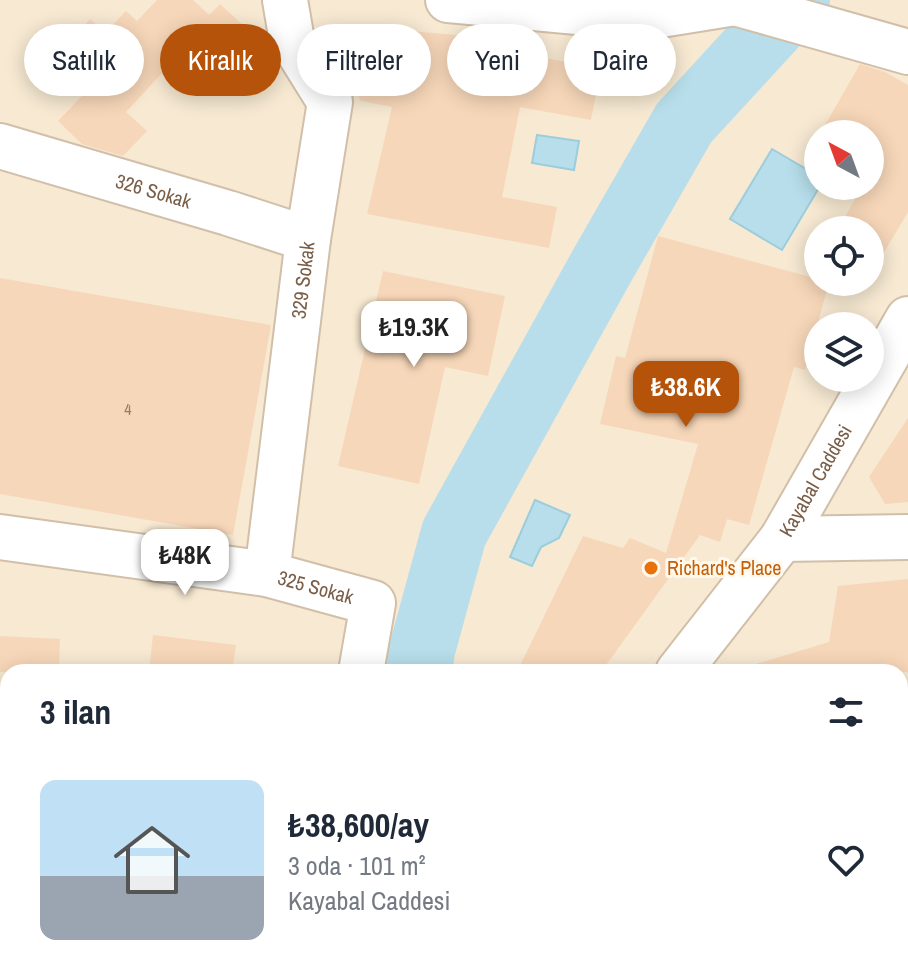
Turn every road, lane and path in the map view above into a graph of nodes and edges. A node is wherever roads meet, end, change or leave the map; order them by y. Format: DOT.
graph roads {
  1 [pos="285,0"];
  2 [pos="448,0"];
  3 [pos="736,2"];
  4 [pos="908,52"];
  5 [pos="0,146"];
  6 [pos="308,239"];
  7 [pos="908,319"];
  8 [pos="0,537"];
  9 [pos="908,537"];
  10 [pos="782,539"];
  11 [pos="267,574"];
  12 [pos="362,664"];
  13 [pos="684,664"];
  1 -- 6 [label="street, 329 Sokak"];
  2 -- 3 [label="street"];
  3 -- 4 [label="street"];
  5 -- 6 [label="street, 326 Sokak"];
  6 -- 11 [label="street, 329 Sokak"];
  7 -- 10 [label="street, Kayabal Caddesi"];
  8 -- 11 [label="street, 325 Sokak"];
  9 -- 10 [label="street"];
  10 -- 13 [label="street, Kayabal Caddesi"];
  11 -- 12 [label="street, 325 Sokak"];
}
